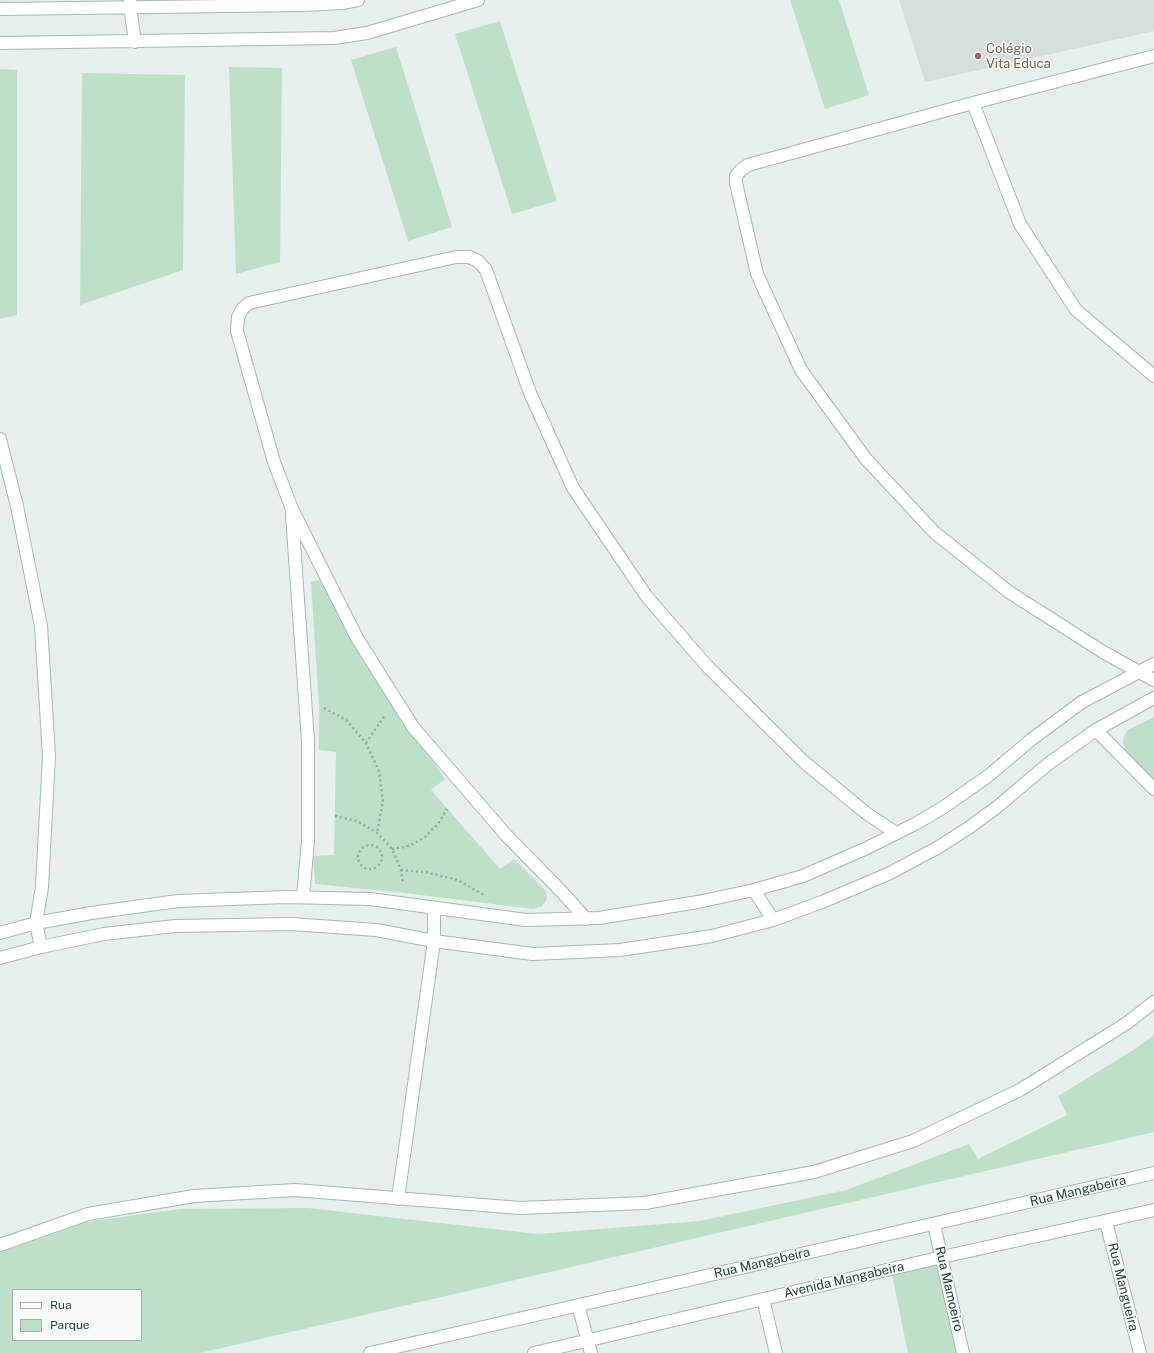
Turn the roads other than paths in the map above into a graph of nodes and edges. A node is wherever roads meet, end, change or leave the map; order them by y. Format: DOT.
graph roads {
  1 [pos="358,0"];
  2 [pos="478,0"];
  3 [pos="130,4"];
  4 [pos="0,9"];
  5 [pos="135,42"];
  6 [pos="0,43"];
  7 [pos="1154,56"];
  8 [pos="973,103"];
  9 [pos="1154,376"];
  10 [pos="0,439"];
  11 [pos="292,509"];
  12 [pos="1154,664"];
  13 [pos="1139,672"];
  14 [pos="1154,680"];
  15 [pos="1154,698"];
  16 [pos="1096,730"];
  17 [pos="1154,789"];
  18 [pos="896,833"];
  19 [pos="754,890"];
  20 [pos="303,897"];
  21 [pos="434,908"];
  22 [pos="586,919"];
  23 [pos="773,920"];
  24 [pos="36,923"];
  25 [pos="0,933"];
  26 [pos="434,941"];
  27 [pos="40,947"];
  28 [pos="0,958"];
  29 [pos="1154,1002"];
  30 [pos="1154,1173"];
  31 [pos="398,1199"];
  32 [pos="1154,1210"];
  33 [pos="1106,1222"];
  34 [pos="934,1224"];
  35 [pos="0,1245"];
  36 [pos="942,1258"];
  37 [pos="763,1299"];
  38 [pos="578,1305"];
  39 [pos="588,1341"];
  40 [pos="370,1353"];
  41 [pos="534,1353"];
  42 [pos="591,1353"];
  43 [pos="776,1353"];
  44 [pos="963,1353"];
  45 [pos="1140,1353"];
  1 -- 3 [label="street"];
  2 -- 5 [label="street"];
  3 -- 4 [label="street"];
  3 -- 5 [label="street"];
  5 -- 6 [label="street"];
  7 -- 8 [label="street"];
  8 -- 9 [label="street"];
  8 -- 13 [label="street"];
  10 -- 24 [label="street"];
  11 -- 18 [label="street"];
  11 -- 20 [label="street"];
  11 -- 22 [label="street"];
  12 -- 13 [label="street"];
  13 -- 14 [label="street"];
  13 -- 18 [label="street"];
  15 -- 16 [label="street"];
  16 -- 17 [label="street"];
  16 -- 23 [label="street"];
  18 -- 19 [label="street"];
  19 -- 22 [label="street"];
  19 -- 23 [label="street"];
  20 -- 21 [label="street"];
  20 -- 24 [label="street"];
  21 -- 22 [label="street"];
  21 -- 26 [label="street"];
  23 -- 26 [label="street"];
  24 -- 25 [label="street"];
  24 -- 27 [label="street"];
  26 -- 27 [label="street"];
  26 -- 31 [label="street"];
  27 -- 28 [label="street"];
  29 -- 31 [label="street"];
  30 -- 34 [label="street, Rua Mangabeira"];
  31 -- 35 [label="street"];
  32 -- 33 [label="street, Avenida Mangabeira"];
  33 -- 36 [label="street, Avenida Mangabeira"];
  33 -- 45 [label="street, Rua Mangueira"];
  34 -- 36 [label="street, Rua Mamoeiro"];
  34 -- 38 [label="street, Rua Mangabeira"];
  36 -- 37 [label="street, Avenida Mangabeira"];
  36 -- 44 [label="street, Rua Mamoeiro"];
  37 -- 39 [label="street, Avenida Mangabeira"];
  37 -- 43 [label="street"];
  38 -- 39 [label="street"];
  38 -- 40 [label="street, Rua Mangabeira"];
  39 -- 41 [label="street, Avenida Mangabeira"];
  39 -- 42 [label="street"];
}
